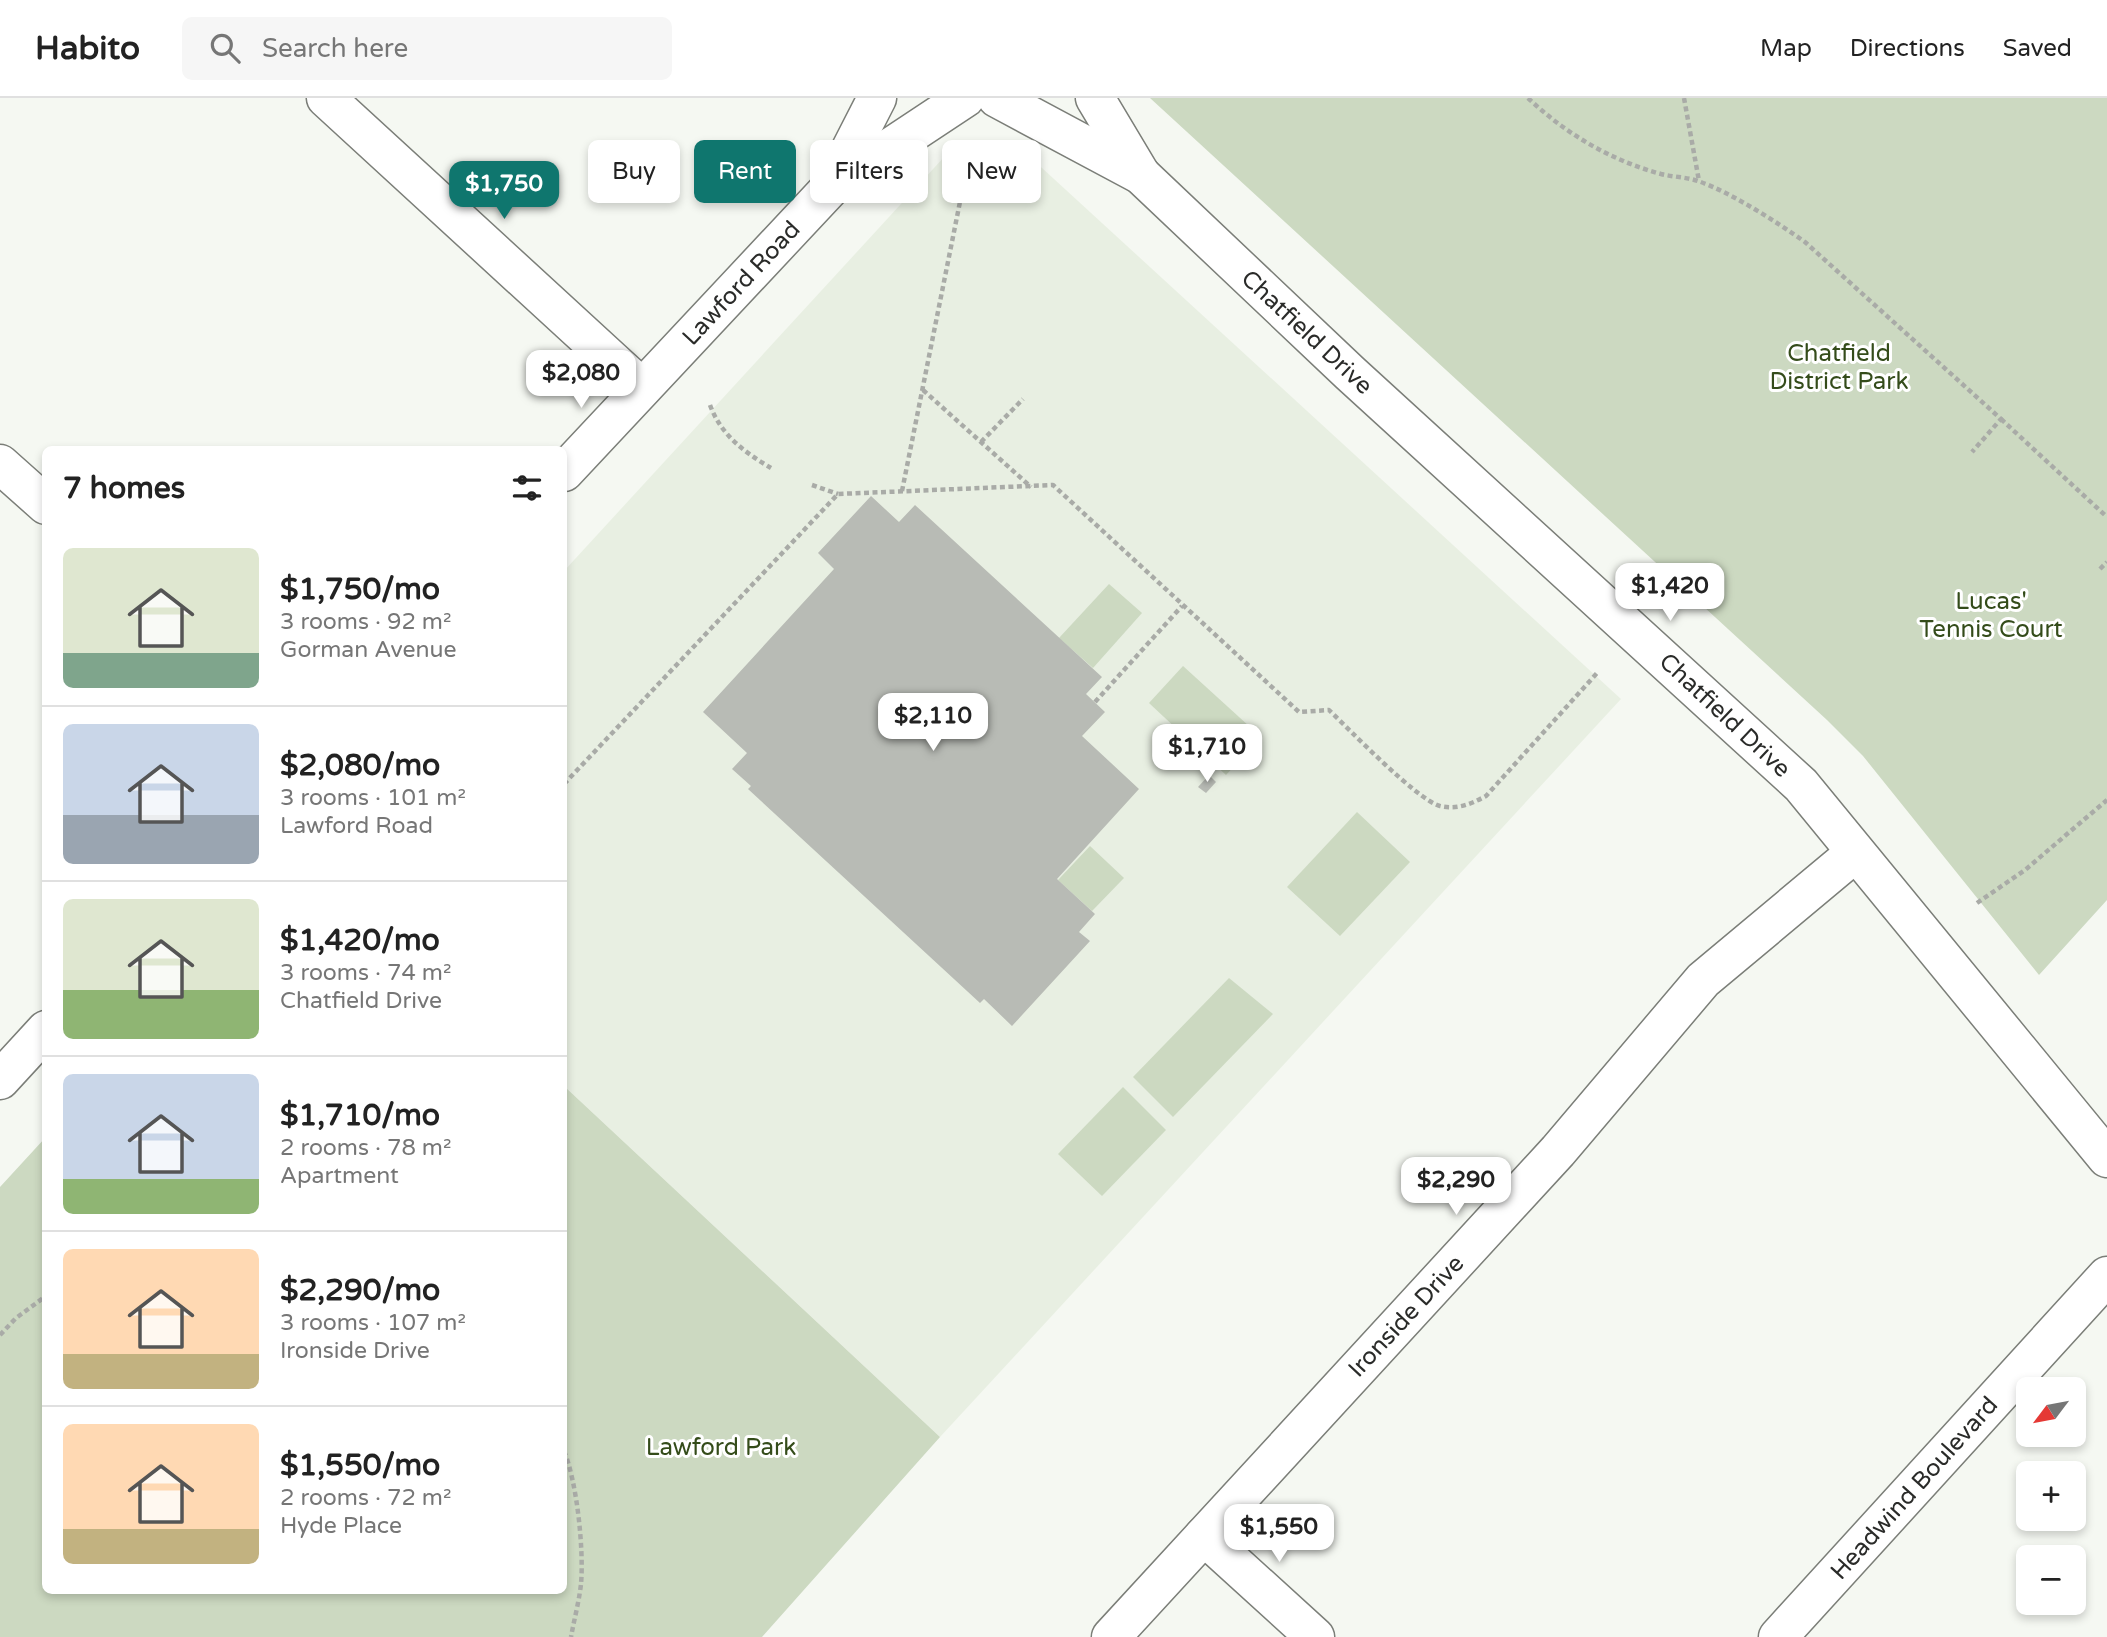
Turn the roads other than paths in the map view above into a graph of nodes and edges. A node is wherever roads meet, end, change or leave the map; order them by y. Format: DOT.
graph roads {
  1 [pos="326,98"];
  2 [pos="877,98"];
  3 [pos="965,98"];
  4 [pos="998,98"];
  5 [pos="1095,98"];
  6 [pos="856,140"];
  7 [pos="902,140"];
  8 [pos="1141,176"];
  9 [pos="816,203"];
  10 [pos="642,388"];
  11 [pos="0,464"];
  12 [pos="567,469"];
  13 [pos="42,501"];
  14 [pos="1855,853"];
  15 [pos="42,1034"];
  16 [pos="0,1080"];
  17 [pos="2107,1158"];
  18 [pos="2107,1276"];
  19 [pos="1203,1536"];
  20 [pos="1111,1637"];
  21 [pos="1315,1637"];
  22 [pos="1778,1637"];
  1 -- 10 [label="street"];
  2 -- 6 [label="street, Lawford Road"];
  3 -- 7 [label="street, Lawford Road"];
  4 -- 8 [label="street, Chatfield Drive"];
  5 -- 8 [label="street, Chatfield Drive"];
  8 -- 14 [label="street, Chatfield Drive"];
  9 -- 10 [label="street, Lawford Road"];
  10 -- 12 [label="street, Lawford Road"];
  11 -- 13 [label="street"];
  14 -- 17 [label="street, Chatfield Drive"];
  14 -- 19 [label="street, Ironside Drive"];
  15 -- 16 [label="street"];
  18 -- 22 [label="street, Headwind Boulevard"];
  19 -- 20 [label="street, Ironside Drive"];
  19 -- 21 [label="street"];
}
